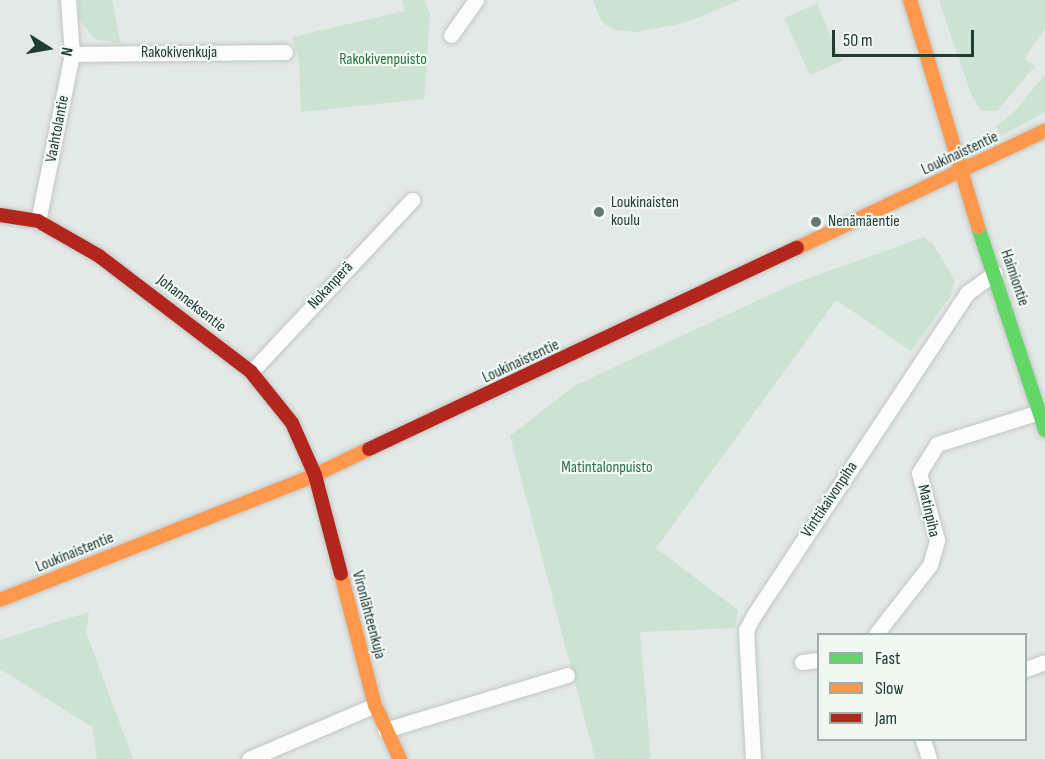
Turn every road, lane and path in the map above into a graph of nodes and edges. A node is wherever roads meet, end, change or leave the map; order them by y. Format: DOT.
graph roads {
  1 [pos="69,0"];
  2 [pos="476,0"];
  3 [pos="910,0"];
  4 [pos="451,35"];
  5 [pos="285,52"];
  6 [pos="72,54"];
  7 [pos="1045,131"];
  8 [pos="962,172"];
  9 [pos="412,200"];
  10 [pos="0,215"];
  11 [pos="38,221"];
  12 [pos="995,273"];
  13 [pos="251,372"];
  14 [pos="1039,412"];
  15 [pos="1045,430"];
  16 [pos="315,475"];
  17 [pos="0,600"];
  18 [pos="877,633"];
  19 [pos="817,660"];
  20 [pos="802,662"];
  21 [pos="1045,662"];
  22 [pos="1027,669"];
  23 [pos="567,675"];
  24 [pos="375,705"];
  25 [pos="385,730"];
  26 [pos="923,741"];
  27 [pos="249,759"];
  28 [pos="400,759"];
  29 [pos="753,759"];
  30 [pos="929,759"];
  1 -- 6 [label="street, Vaahtolantie"];
  2 -- 4 [label="street"];
  3 -- 8 [label="street"];
  5 -- 6 [label="street, Rakokivenkuja"];
  6 -- 11 [label="street, Vaahtolantie"];
  7 -- 8 [label="street, Loukinaistentie"];
  8 -- 12 [label="street, Haimiontie"];
  8 -- 16 [label="street, Loukinaistentie"];
  9 -- 13 [label="street, Nokanperä"];
  10 -- 11 [label="street, Johanneksentie"];
  11 -- 13 [label="street, Johanneksentie"];
  12 -- 14 [label="street, Haimiontie"];
  12 -- 29 [label="street, Vinttikaivonpiha"];
  13 -- 16 [label="street, Johanneksentie"];
  14 -- 15 [label="street, Haimiontie"];
  14 -- 18 [label="street, Matinpiha"];
  16 -- 17 [label="street, Loukinaistentie"];
  16 -- 24 [label="street, Vironlähteenkuja"];
  19 -- 20 [label="street"];
  21 -- 22 [label="street"];
  23 -- 25 [label="street"];
  24 -- 25 [label="street, Vironlähteenkuja"];
  24 -- 27 [label="street"];
  25 -- 28 [label="street, Vironlähteenkuja"];
  26 -- 30 [label="street"];
}
